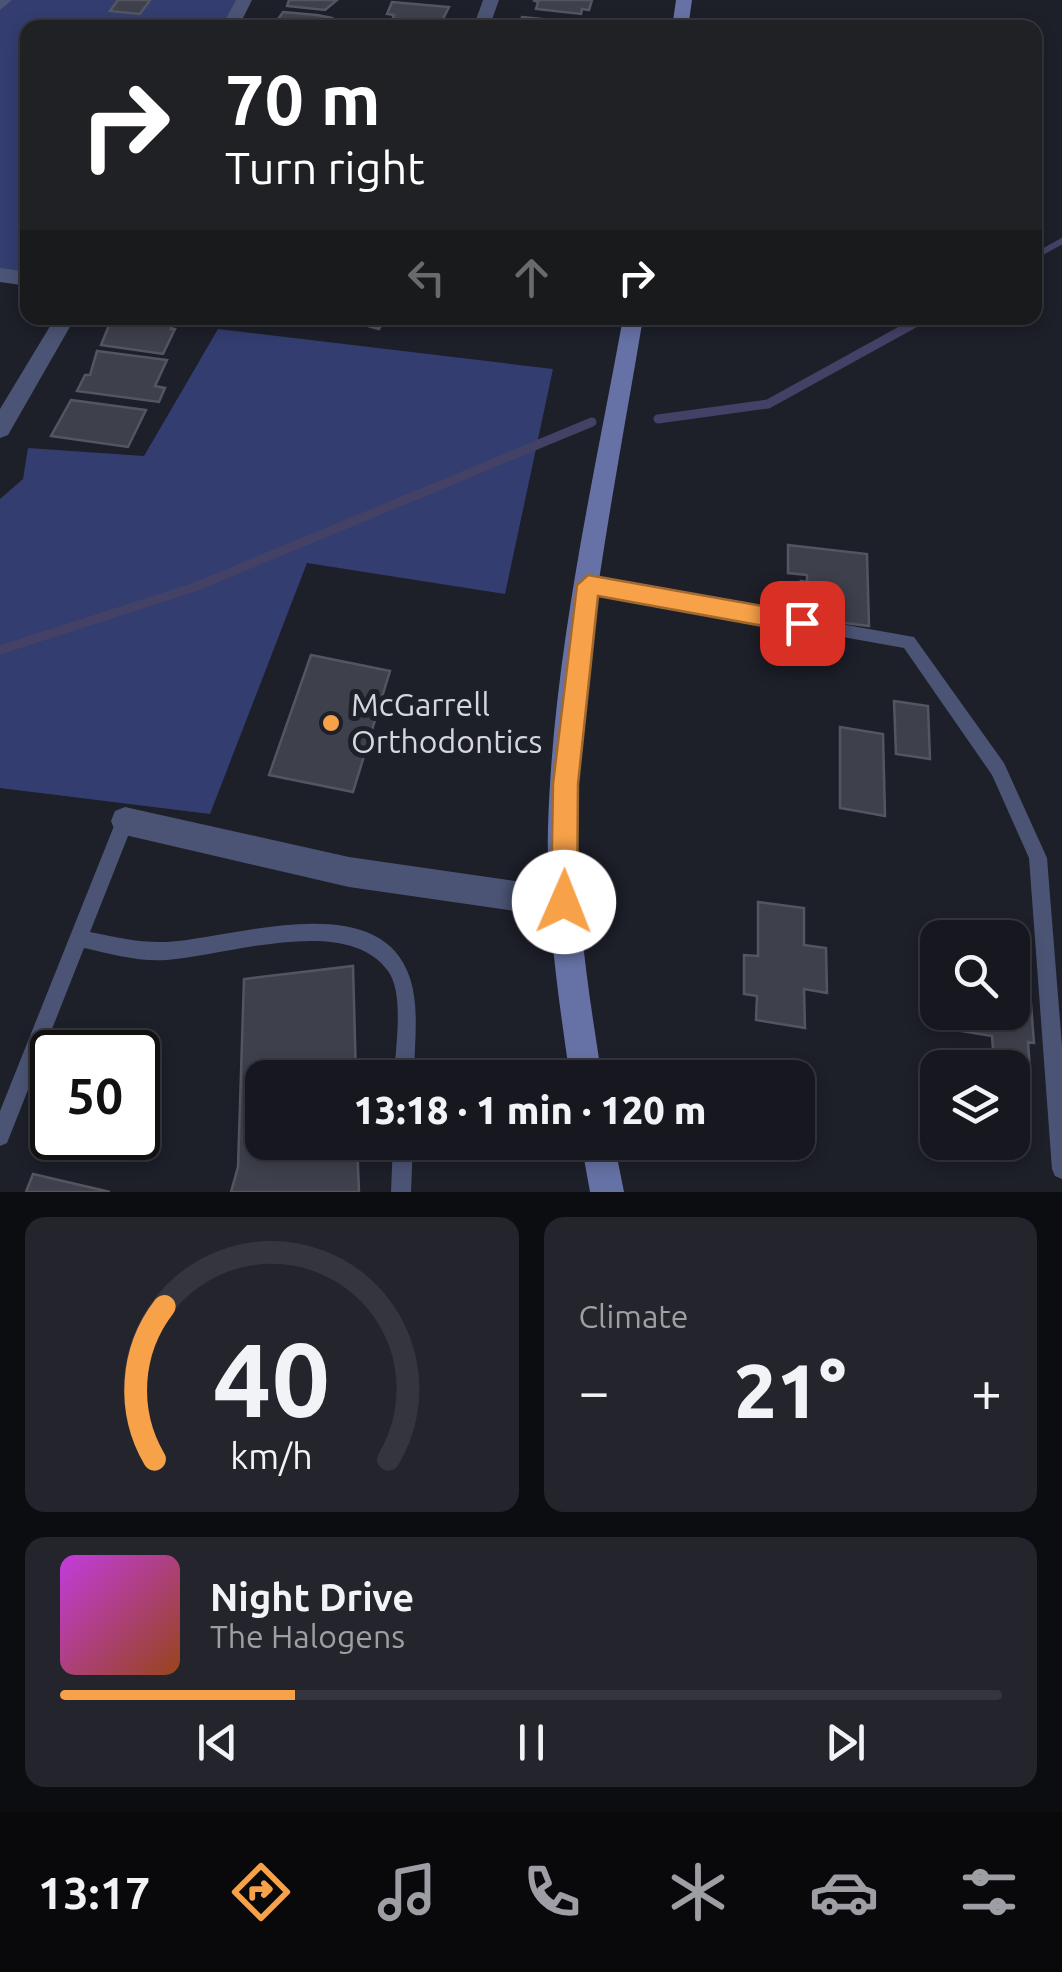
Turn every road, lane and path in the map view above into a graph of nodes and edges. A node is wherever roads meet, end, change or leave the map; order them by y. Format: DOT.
graph roads {
  1 [pos="61,325"];
  2 [pos="631,325"];
  3 [pos="0,429"];
  4 [pos="588,585"];
  5 [pos="125,822"];
  6 [pos="564,902"];
  7 [pos="78,938"];
  8 [pos="404,1060"];
  9 [pos="584,1060"];
  10 [pos="0,1136"];
  11 [pos="402,1160"];
  12 [pos="601,1160"];
  13 [pos="1062,1169"];
  14 [pos="401,1192"];
  15 [pos="607,1192"];
  1 -- 3 [label="street"];
  2 -- 4 [label="main road"];
  4 -- 6 [label="main road"];
  4 -- 13 [label="lane"];
  5 -- 6 [label="street"];
  5 -- 7 [label="lane"];
  6 -- 9 [label="main road"];
  7 -- 8 [label="lane"];
  7 -- 10 [label="lane"];
  11 -- 14 [label="lane"];
  12 -- 15 [label="main road"];
}
